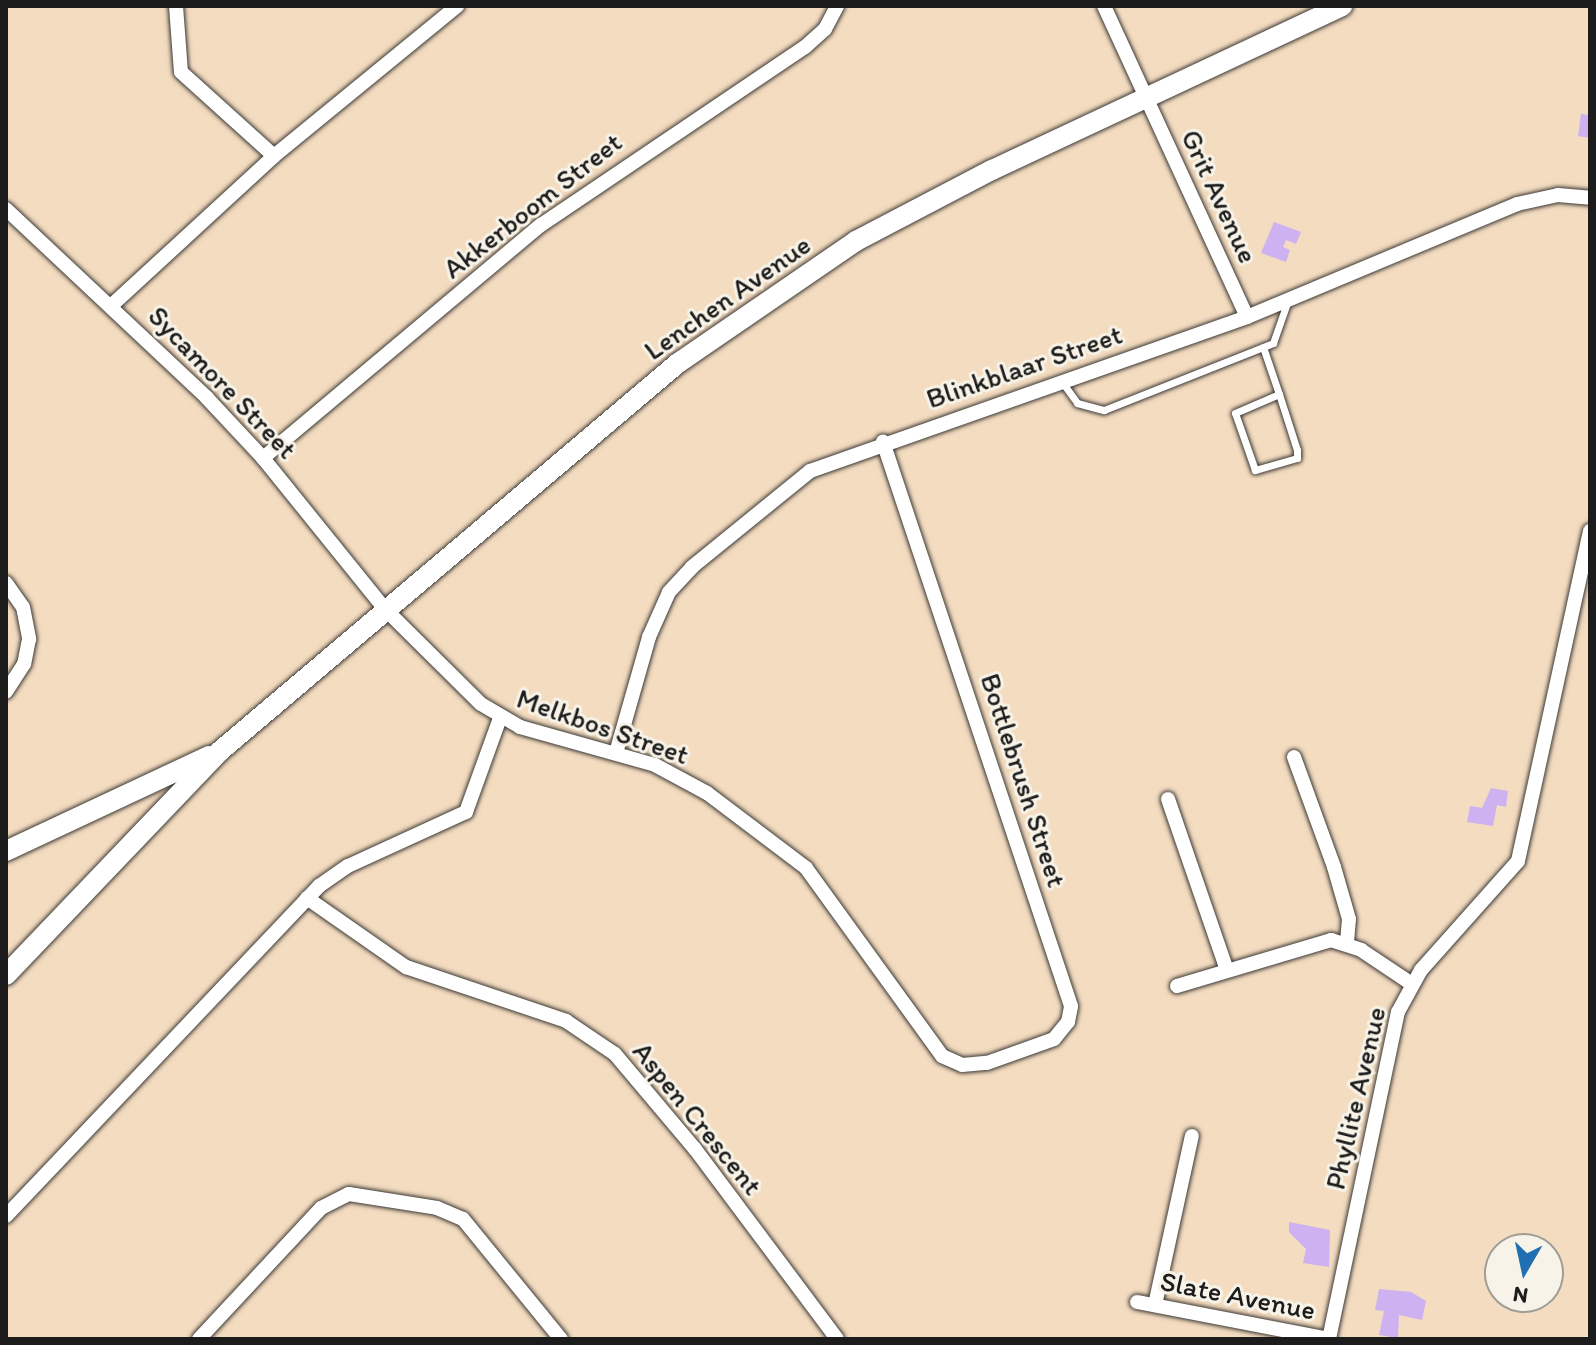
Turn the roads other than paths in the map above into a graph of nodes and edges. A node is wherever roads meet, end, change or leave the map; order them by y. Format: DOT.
graph roads {
  1 [pos="176,6"];
  2 [pos="457,6"];
  3 [pos="837,6"];
  4 [pos="1104,6"];
  5 [pos="1342,6"];
  6 [pos="1144,98"];
  7 [pos="274,156"];
  8 [pos="1590,198"];
  9 [pos="6,209"];
  10 [pos="1288,301"];
  11 [pos="112,305"];
  12 [pos="1247,317"];
  13 [pos="1263,347"];
  14 [pos="1061,381"];
  15 [pos="1279,394"];
  16 [pos="883,442"];
  17 [pos="263,458"];
  18 [pos="1590,531"];
  19 [pos="6,583"];
  20 [pos="384,608"];
  21 [pos="6,692"];
  22 [pos="500,718"];
  23 [pos="220,751"];
  24 [pos="616,753"];
  25 [pos="1294,757"];
  26 [pos="1168,799"];
  27 [pos="6,851"];
  28 [pos="307,898"];
  29 [pos="1347,943"];
  30 [pos="1227,970"];
  31 [pos="6,975"];
  32 [pos="1412,984"];
  33 [pos="1177,986"];
  34 [pos="962,1065"];
  35 [pos="1192,1136"];
  36 [pos="6,1216"];
  37 [pos="1137,1302"];
  38 [pos="1155,1305"];
  39 [pos="199,1339"];
  40 [pos="561,1339"];
  41 [pos="837,1339"];
  42 [pos="1329,1339"];
  1 -- 7 [label="street"];
  2 -- 7 [label="street"];
  3 -- 17 [label="street, Akkerboom Street"];
  4 -- 6 [label="street, Grit Avenue"];
  5 -- 6 [label="main road, Lenchen Avenue"];
  6 -- 12 [label="street, Grit Avenue"];
  6 -- 20 [label="main road, Lenchen Avenue"];
  7 -- 11 [label="street"];
  8 -- 10 [label="street, Blinkblaar Street"];
  9 -- 11 [label="street, Sycamore Street"];
  10 -- 12 [label="street, Blinkblaar Street"];
  10 -- 13 [label="lane"];
  11 -- 17 [label="street, Sycamore Street"];
  12 -- 14 [label="street, Blinkblaar Street"];
  13 -- 14 [label="lane"];
  13 -- 15 [label="lane"];
  14 -- 16 [label="street, Blinkblaar Street"];
  15 -- 15 [label="lane"];
  16 -- 24 [label="street, Blinkblaar Street"];
  16 -- 34 [label="street, Bottlebrush Street"];
  17 -- 20 [label="street, Sycamore Street"];
  18 -- 32 [label="street, Phyllite Avenue"];
  19 -- 21 [label="street"];
  20 -- 22 [label="street, Melkbos Street"];
  20 -- 23 [label="main road, Lenchen Avenue"];
  22 -- 24 [label="street, Melkbos Street"];
  22 -- 28 [label="street"];
  23 -- 27 [label="main road"];
  23 -- 31 [label="main road"];
  24 -- 34 [label="street, Melkbos Street"];
  25 -- 29 [label="street"];
  26 -- 30 [label="street"];
  28 -- 36 [label="street"];
  28 -- 41 [label="street, Aspen Crescent"];
  29 -- 30 [label="street"];
  29 -- 32 [label="street"];
  30 -- 33 [label="street"];
  32 -- 42 [label="street, Phyllite Avenue"];
  35 -- 38 [label="street"];
  37 -- 38 [label="street, Slate Avenue"];
  38 -- 42 [label="street, Slate Avenue"];
  39 -- 40 [label="street"];
}
